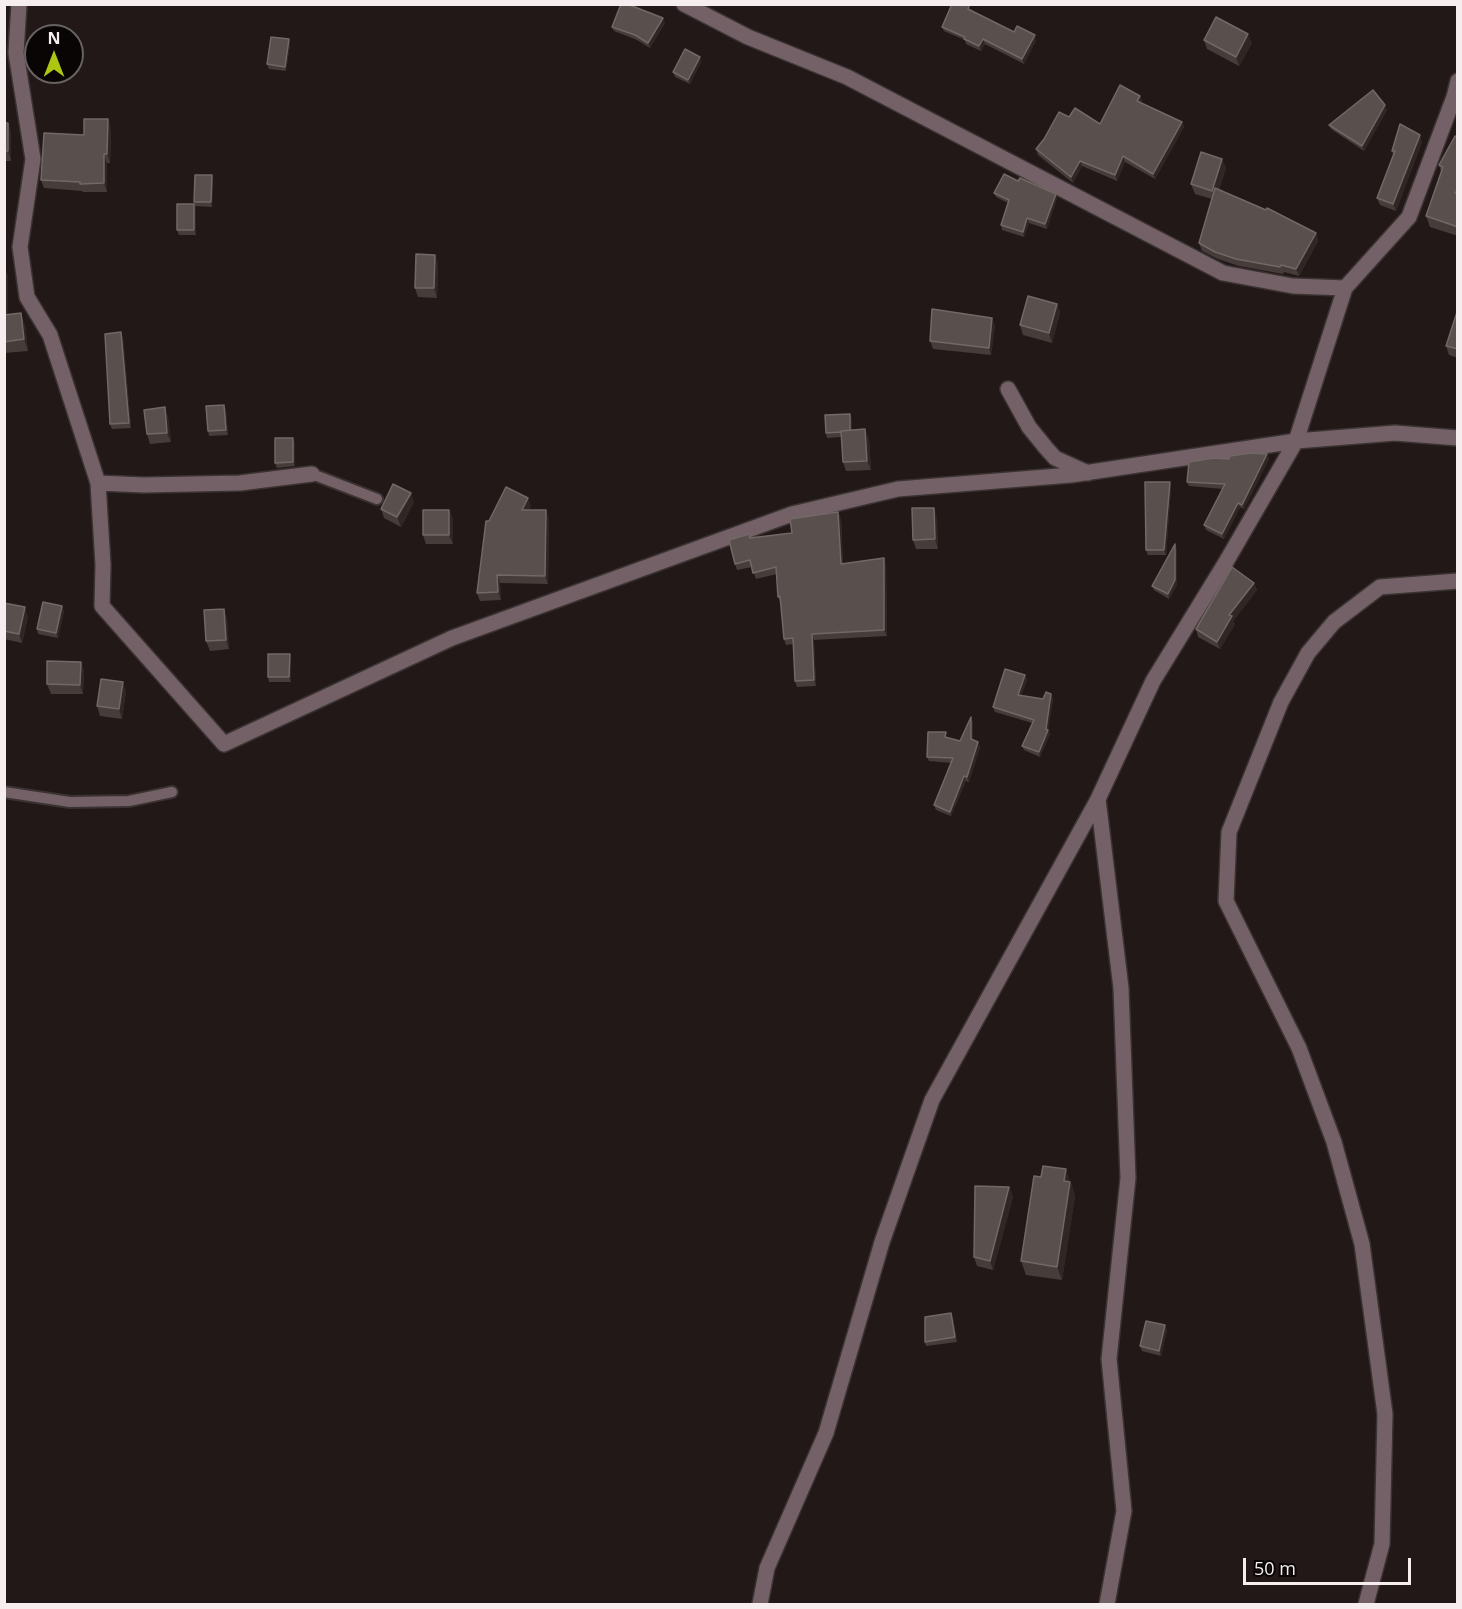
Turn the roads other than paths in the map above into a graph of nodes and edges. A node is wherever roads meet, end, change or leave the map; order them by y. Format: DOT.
graph roads {
  1 [pos="19,4"];
  2 [pos="684,4"];
  3 [pos="1458,81"];
  4 [pos="1345,288"];
  5 [pos="1008,389"];
  6 [pos="1458,438"];
  7 [pos="1296,441"];
  8 [pos="1088,472"];
  9 [pos="312,474"];
  10 [pos="98,483"];
  11 [pos="376,499"];
  12 [pos="1458,582"];
  13 [pos="4,792"];
  14 [pos="172,792"];
  15 [pos="1098,799"];
  16 [pos="760,1605"];
  17 [pos="1107,1605"];
  18 [pos="1366,1605"];
  1 -- 10 [label="street"];
  2 -- 4 [label="street"];
  3 -- 4 [label="street"];
  4 -- 7 [label="street"];
  5 -- 8 [label="street"];
  6 -- 7 [label="street"];
  7 -- 8 [label="street"];
  7 -- 15 [label="street"];
  8 -- 10 [label="street"];
  9 -- 10 [label="street"];
  9 -- 11 [label="lane"];
  12 -- 18 [label="street"];
  13 -- 14 [label="lane"];
  15 -- 16 [label="street"];
  15 -- 17 [label="street"];
}
